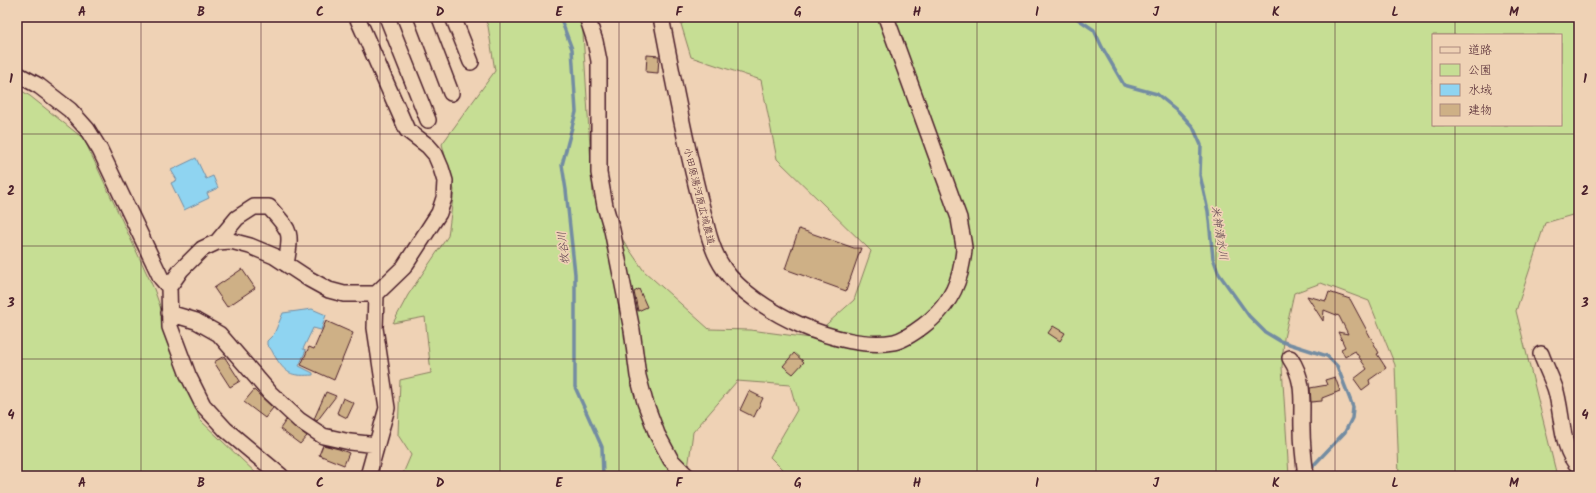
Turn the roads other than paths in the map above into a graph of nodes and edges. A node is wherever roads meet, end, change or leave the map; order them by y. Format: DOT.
graph roads {
  1 [pos="357,17"];
  2 [pos="387,17"];
  3 [pos="422,17"];
  4 [pos="453,17"];
  5 [pos="587,17"];
  6 [pos="661,17"];
  7 [pos="886,17"];
  8 [pos="471,62"];
  9 [pos="17,74"];
  10 [pos="451,93"];
  11 [pos="428,120"];
  12 [pos="217,242"];
  13 [pos="286,264"];
  14 [pos="169,287"];
  15 [pos="376,294"];
  16 [pos="169,313"];
  17 [pos="1540,354"];
  18 [pos="1290,358"];
  19 [pos="377,445"];
  20 [pos="1579,467"];
  21 [pos="1305,469"];
  22 [pos="281,476"];
  23 [pos="368,476"];
  24 [pos="687,476"];
  1 -- 15 [label="street"];
  2 -- 11 [label="street"];
  3 -- 10 [label="street"];
  4 -- 8 [label="street"];
  5 -- 24 [label="street"];
  6 -- 7 [label="street, 小田原湯河原広域農道"];
  9 -- 14 [label="street"];
  12 -- 13 [label="street"];
  12 -- 13 [label="street"];
  12 -- 14 [label="street"];
  13 -- 15 [label="street"];
  14 -- 16 [label="street"];
  15 -- 19 [label="street"];
  16 -- 19 [label="street"];
  16 -- 22 [label="street"];
  17 -- 20 [label="street"];
  18 -- 21 [label="street"];
  19 -- 23 [label="street"];
}
